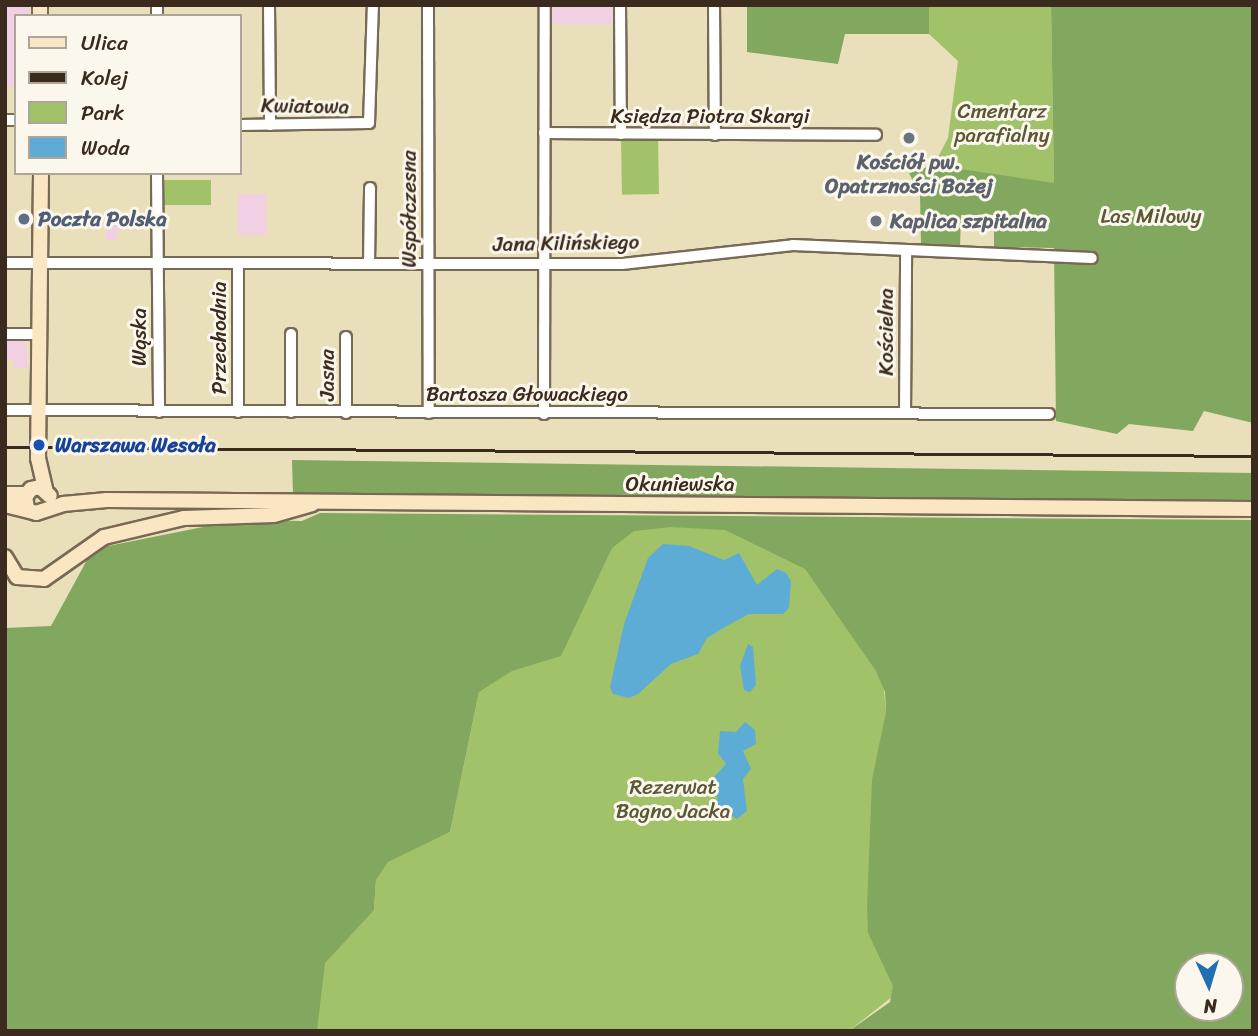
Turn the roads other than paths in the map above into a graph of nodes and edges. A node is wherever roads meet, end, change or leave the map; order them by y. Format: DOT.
graph roads {
  1 [pos="269,5"];
  2 [pos="373,5"];
  3 [pos="428,5"];
  4 [pos="545,5"];
  5 [pos="621,5"];
  6 [pos="714,5"];
  7 [pos="242,125"];
  8 [pos="270,125"];
  9 [pos="544,134"];
  10 [pos="621,134"];
  11 [pos="715,135"];
  12 [pos="876,135"];
  13 [pos="41,175"];
  14 [pos="157,175"];
  15 [pos="370,188"];
  16 [pos="906,251"];
  17 [pos="1092,258"];
  18 [pos="5,263"];
  19 [pos="40,263"];
  20 [pos="158,263"];
  21 [pos="238,263"];
  22 [pos="369,264"];
  23 [pos="429,265"];
  24 [pos="544,265"];
  25 [pos="5,334"];
  26 [pos="40,334"];
  27 [pos="291,334"];
  28 [pos="346,337"];
  29 [pos="5,410"];
  30 [pos="39,411"];
  31 [pos="159,412"];
  32 [pos="238,412"];
  33 [pos="291,412"];
  34 [pos="346,413"];
  35 [pos="905,413"];
  36 [pos="429,414"];
  37 [pos="544,414"];
  38 [pos="1049,414"];
  39 [pos="5,494"];
  40 [pos="35,494"];
  41 [pos="107,500"];
  42 [pos="316,502"];
  43 [pos="5,505"];
  44 [pos="48,507"];
  45 [pos="1253,509"];
  46 [pos="5,557"];
  1 -- 8 [label="street"];
  2 -- 8 [label="street, Kwiatowa"];
  3 -- 23 [label="street, Współczesna"];
  4 -- 9 [label="street"];
  5 -- 10 [label="street"];
  6 -- 11 [label="street"];
  7 -- 8 [label="street, Kwiatowa"];
  9 -- 10 [label="street, Księdza Piotra Skargi"];
  9 -- 24 [label="street"];
  10 -- 11 [label="street, Księdza Piotra Skargi"];
  11 -- 12 [label="street, Księdza Piotra Skargi"];
  13 -- 19 [label="main road"];
  14 -- 20 [label="street, Wąska"];
  15 -- 22 [label="street"];
  16 -- 17 [label="street, Jana Kilińskiego"];
  16 -- 24 [label="street, Jana Kilińskiego"];
  16 -- 35 [label="street, Kościelna"];
  18 -- 19 [label="street, Jana Kilińskiego"];
  19 -- 20 [label="street, Jana Kilińskiego"];
  19 -- 26 [label="main road"];
  20 -- 21 [label="street, Jana Kilińskiego"];
  20 -- 31 [label="street, Wąska"];
  21 -- 22 [label="street, Jana Kilińskiego"];
  21 -- 32 [label="street, Przechodnia"];
  22 -- 23 [label="street, Jana Kilińskiego"];
  23 -- 24 [label="street, Jana Kilińskiego"];
  23 -- 36 [label="street, Współczesna"];
  24 -- 37 [label="street"];
  25 -- 26 [label="street"];
  26 -- 30 [label="main road"];
  27 -- 33 [label="street"];
  28 -- 34 [label="street, Jasna"];
  29 -- 30 [label="street, Bartosza Głowackiego"];
  30 -- 31 [label="street, Bartosza Głowackiego"];
  30 -- 40 [label="main road"];
  31 -- 32 [label="street, Bartosza Głowackiego"];
  32 -- 33 [label="street, Bartosza Głowackiego"];
  33 -- 34 [label="street, Bartosza Głowackiego"];
  34 -- 36 [label="street, Bartosza Głowackiego"];
  35 -- 37 [label="street, Bartosza Głowackiego"];
  35 -- 38 [label="street, Bartosza Głowackiego"];
  36 -- 37 [label="street, Bartosza Głowackiego"];
  39 -- 40 [label="main road, Okuniewska"];
  40 -- 41 [label="main road, Okuniewska"];
  40 -- 43 [label="main road, Okuniewska"];
  40 -- 44 [label="main road"];
  40 -- 44 [label="main road, Okuniewska"];
  41 -- 42 [label="main road, Okuniewska"];
  41 -- 44 [label="main road, Okuniewska"];
  42 -- 45 [label="main road, Okuniewska"];
  42 -- 46 [label="main road"];
}
